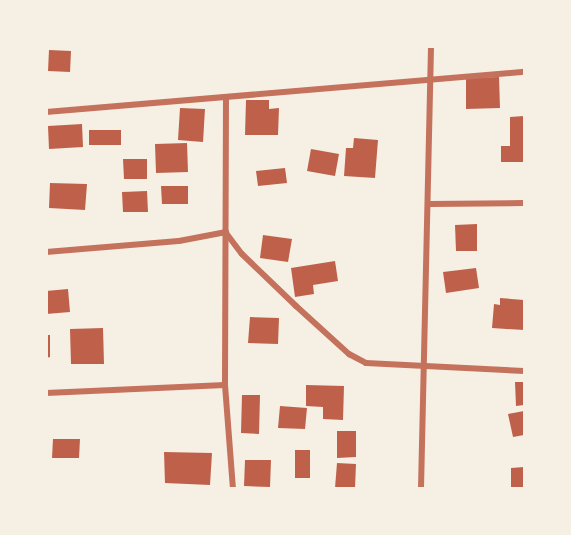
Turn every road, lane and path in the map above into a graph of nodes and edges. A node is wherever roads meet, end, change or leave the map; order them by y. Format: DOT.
graph roads {
  1 [pos="431,46"];
  2 [pos="525,72"];
  3 [pos="433,76"];
  4 [pos="225,97"];
  5 [pos="46,112"];
  6 [pos="525,203"];
  7 [pos="430,204"];
  8 [pos="226,232"];
  9 [pos="46,252"];
  10 [pos="424,365"];
  11 [pos="525,371"];
  12 [pos="225,385"];
  13 [pos="46,393"];
  14 [pos="233,489"];
  15 [pos="421,489"];
  1 -- 3 [label="street"];
  2 -- 3 [label="street"];
  3 -- 4 [label="street"];
  3 -- 7 [label="street"];
  4 -- 5 [label="street"];
  4 -- 8 [label="street"];
  6 -- 7 [label="street"];
  7 -- 10 [label="street"];
  8 -- 9 [label="street"];
  8 -- 10 [label="street"];
  8 -- 12 [label="street"];
  10 -- 11 [label="street"];
  10 -- 15 [label="street"];
  12 -- 13 [label="street"];
  12 -- 14 [label="street"];
}
